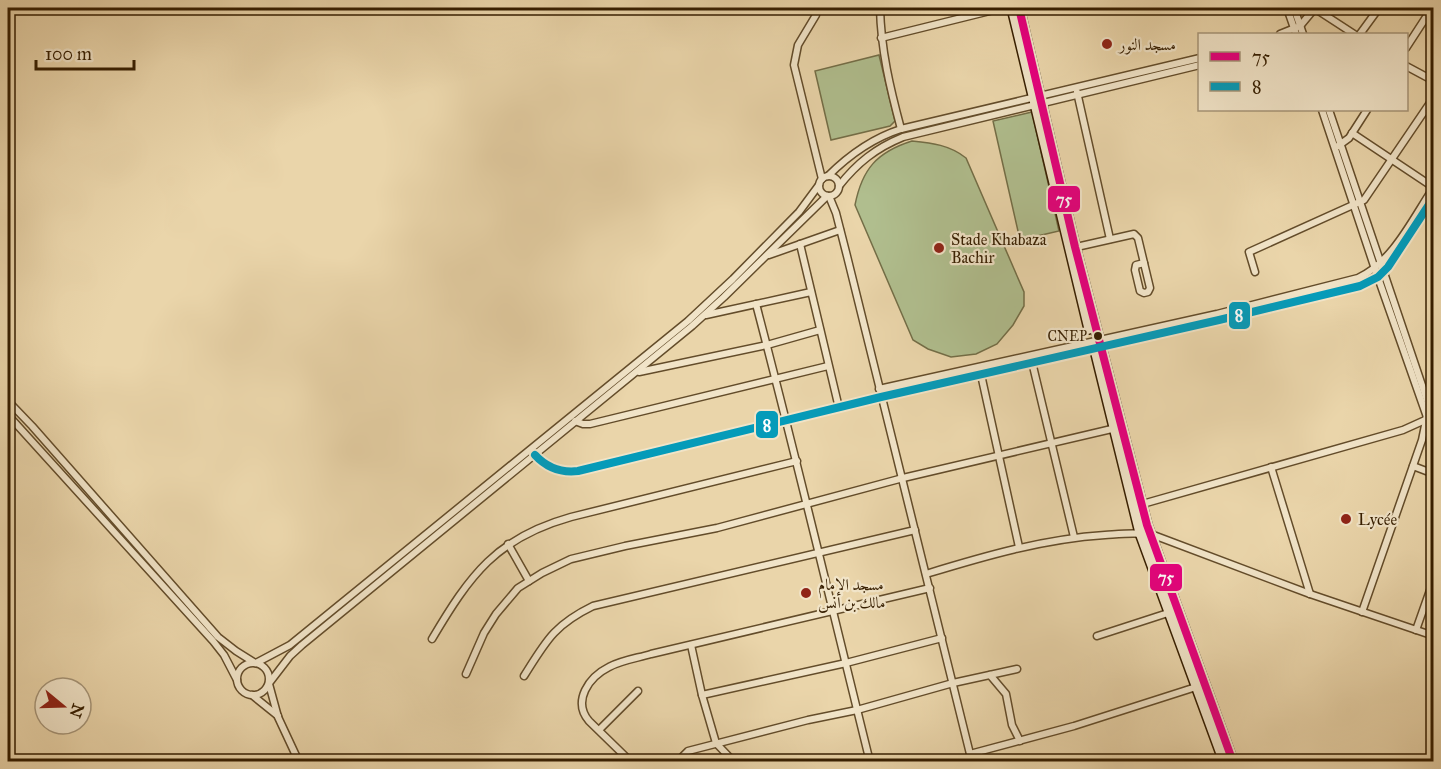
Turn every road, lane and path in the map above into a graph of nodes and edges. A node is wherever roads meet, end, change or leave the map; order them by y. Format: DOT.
graph roads {
  1 [pos="880,8"];
  2 [pos="1002,8"];
  3 [pos="1012,8"];
  4 [pos="1019,8"];
  5 [pos="1287,8"];
  6 [pos="1294,8"];
  7 [pos="1315,8"];
  8 [pos="1378,8"];
  9 [pos="1432,8"];
  10 [pos="816,15"];
  11 [pos="1299,32"];
  12 [pos="1352,33"];
  13 [pos="1361,33"];
  14 [pos="881,38"];
  15 [pos="1408,46"];
  16 [pos="1198,59"];
  17 [pos="1198,65"];
  18 [pos="1408,67"];
  19 [pos="1162,71"];
  20 [pos="1434,81"];
  21 [pos="1077,92"];
  22 [pos="1434,97"];
  23 [pos="1038,101"];
  24 [pos="1322,111"];
  25 [pos="1329,111"];
  26 [pos="1366,111"];
  27 [pos="901,129"];
  28 [pos="1352,133"];
  29 [pos="1338,146"];
  30 [pos="1391,160"];
  31 [pos="823,180"];
  32 [pos="1433,187"];
  33 [pos="838,189"];
  34 [pos="828,196"];
  35 [pos="1434,197"];
  36 [pos="1357,204"];
  37 [pos="836,213"];
  38 [pos="840,230"];
  39 [pos="1110,239"];
  40 [pos="800,244"];
  41 [pos="1072,249"];
  42 [pos="766,256"];
  43 [pos="1144,263"];
  44 [pos="1378,267"];
  45 [pos="1255,272"];
  46 [pos="1380,275"];
  47 [pos="811,292"];
  48 [pos="756,304"];
  49 [pos="705,315"];
  50 [pos="820,330"];
  51 [pos="1097,344"];
  52 [pos="767,345"];
  53 [pos="1032,362"];
  54 [pos="828,366"];
  55 [pos="980,370"];
  56 [pos="636,372"];
  57 [pos="775,380"];
  58 [pos="880,393"];
  59 [pos="8,401"];
  60 [pos="839,408"];
  61 [pos="8,415"];
  62 [pos="22,416"];
  63 [pos="1431,417"];
  64 [pos="573,419"];
  65 [pos="786,421"];
  66 [pos="15,424"];
  67 [pos="32,426"];
  68 [pos="1118,428"];
  69 [pos="23,433"];
  70 [pos="1052,444"];
  71 [pos="535,455"];
  72 [pos="998,455"];
  73 [pos="797,461"];
  74 [pos="1413,466"];
  75 [pos="1271,467"];
  76 [pos="1434,474"];
  77 [pos="903,478"];
  78 [pos="806,503"];
  79 [pos="1137,505"];
  80 [pos="915,530"];
  81 [pos="1145,534"];
  82 [pos="1074,537"];
  83 [pos="508,544"];
  84 [pos="1019,547"];
  85 [pos="818,553"];
  86 [pos="926,573"];
  87 [pos="1434,579"];
  88 [pos="529,581"];
  89 [pos="930,588"];
  90 [pos="1310,594"];
  91 [pos="833,610"];
  92 [pos="1173,611"];
  93 [pos="1362,612"];
  94 [pos="1416,630"];
  95 [pos="1097,636"];
  96 [pos="1434,636"];
  97 [pos="942,638"];
  98 [pos="432,639"];
  99 [pos="691,645"];
  100 [pos="256,663"];
  101 [pos="846,663"];
  102 [pos="1017,669"];
  103 [pos="466,674"];
  104 [pos="990,675"];
  105 [pos="524,676"];
  106 [pos="237,680"];
  107 [pos="269,683"];
  108 [pos="953,683"];
  109 [pos="1200,687"];
  110 [pos="638,691"];
  111 [pos="252,695"];
  112 [pos="702,696"];
  113 [pos="857,710"];
  114 [pos="278,717"];
  115 [pos="599,730"];
  116 [pos="1020,741"];
  117 [pos="716,743"];
  118 [pos="971,758"];
  119 [pos="299,762"];
  120 [pos="631,762"];
  121 [pos="677,762"];
  122 [pos="734,762"];
  123 [pos="870,762"];
  124 [pos="1224,762"];
  125 [pos="1233,762"];
  1 -- 14 [label="street"];
  2 -- 14 [label="street"];
  3 -- 23 [label="street"];
  4 -- 23 [label="street"];
  5 -- 11 [label="street"];
  6 -- 11 [label="street"];
  7 -- 11 [label="street"];
  7 -- 12 [label="street"];
  8 -- 13 [label="street"];
  9 -- 15 [label="street"];
  10 -- 31 [label="street"];
  14 -- 27 [label="street"];
  16 -- 19 [label="street"];
  17 -- 19 [label="street"];
  18 -- 20 [label="street"];
  19 -- 21 [label="street"];
  21 -- 23 [label="street"];
  21 -- 39 [label="street"];
  22 -- 30 [label="street"];
  23 -- 27 [label="street"];
  23 -- 33 [label="street"];
  23 -- 41 [label="street"];
  24 -- 29 [label="street"];
  25 -- 29 [label="street"];
  26 -- 28 [label="street"];
  27 -- 31 [label="street"];
  28 -- 29 [label="street"];
  28 -- 30 [label="street"];
  29 -- 36 [label="street"];
  30 -- 32 [label="street"];
  30 -- 36 [label="street"];
  31 -- 33 [label="street"];
  31 -- 34 [label="street"];
  31 -- 64 [label="street"];
  32 -- 44 [label="street"];
  33 -- 34 [label="street"];
  33 -- 37 [label="street"];
  34 -- 37 [label="street"];
  34 -- 42 [label="street"];
  35 -- 46 [label="street"];
  36 -- 44 [label="street"];
  36 -- 45 [label="street"];
  37 -- 38 [label="street"];
  38 -- 40 [label="street"];
  38 -- 58 [label="street"];
  39 -- 41 [label="street"];
  39 -- 43 [label="street"];
  40 -- 42 [label="street"];
  40 -- 47 [label="street"];
  41 -- 51 [label="street"];
  42 -- 49 [label="street"];
  44 -- 46 [label="street"];
  44 -- 51 [label="street"];
  46 -- 51 [label="street"];
  46 -- 63 [label="street"];
  47 -- 48 [label="street"];
  47 -- 50 [label="street"];
  48 -- 49 [label="street"];
  48 -- 52 [label="street"];
  49 -- 56 [label="street"];
  50 -- 52 [label="street"];
  50 -- 54 [label="street"];
  51 -- 53 [label="street"];
  51 -- 55 [label="street"];
  51 -- 68 [label="street"];
  52 -- 56 [label="street"];
  52 -- 57 [label="street"];
  53 -- 55 [label="street"];
  53 -- 70 [label="street"];
  54 -- 57 [label="street"];
  54 -- 60 [label="street"];
  55 -- 58 [label="street"];
  55 -- 72 [label="street"];
  56 -- 64 [label="street"];
  57 -- 64 [label="street"];
  57 -- 65 [label="street"];
  58 -- 60 [label="street"];
  58 -- 77 [label="street"];
  59 -- 62 [label="street"];
  60 -- 65 [label="street"];
  61 -- 66 [label="street"];
  62 -- 66 [label="street"];
  62 -- 67 [label="street"];
  63 -- 74 [label="street"];
  63 -- 75 [label="street"];
  64 -- 71 [label="street"];
  64 -- 100 [label="street"];
  65 -- 71 [label="street"];
  65 -- 73 [label="street"];
  66 -- 69 [label="street"];
  67 -- 69 [label="street"];
  67 -- 100 [label="street"];
  68 -- 70 [label="street"];
  68 -- 79 [label="street"];
  69 -- 106 [label="street"];
  70 -- 72 [label="street"];
  70 -- 82 [label="street"];
  71 -- 107 [label="street"];
  72 -- 77 [label="street"];
  72 -- 84 [label="street"];
  73 -- 78 [label="street"];
  73 -- 83 [label="street"];
  74 -- 76 [label="street"];
  74 -- 93 [label="street"];
  75 -- 79 [label="street"];
  75 -- 90 [label="street"];
  77 -- 78 [label="street"];
  77 -- 80 [label="street"];
  78 -- 85 [label="street"];
  78 -- 88 [label="street"];
  79 -- 81 [label="street"];
  80 -- 85 [label="street"];
  80 -- 86 [label="street"];
  81 -- 82 [label="street"];
  81 -- 90 [label="street"];
  81 -- 92 [label="street"];
  82 -- 84 [label="street"];
  83 -- 88 [label="street"];
  83 -- 98 [label="street"];
  84 -- 86 [label="street"];
  85 -- 91 [label="street"];
  85 -- 105 [label="street"];
  86 -- 89 [label="street"];
  87 -- 94 [label="street"];
  88 -- 103 [label="street"];
  89 -- 91 [label="street"];
  89 -- 97 [label="street"];
  90 -- 93 [label="street"];
  91 -- 99 [label="street"];
  91 -- 101 [label="street"];
  92 -- 95 [label="street"];
  92 -- 109 [label="street"];
  93 -- 94 [label="street"];
  94 -- 96 [label="street"];
  97 -- 101 [label="street"];
  97 -- 108 [label="street"];
  99 -- 112 [label="street"];
  99 -- 115 [label="street"];
  100 -- 106 [label="street"];
  100 -- 107 [label="street"];
  101 -- 112 [label="street"];
  101 -- 113 [label="street"];
  102 -- 104 [label="street"];
  104 -- 108 [label="street"];
  104 -- 116 [label="street"];
  106 -- 111 [label="street"];
  107 -- 111 [label="street"];
  107 -- 114 [label="street"];
  108 -- 113 [label="street"];
  108 -- 118 [label="street"];
  109 -- 116 [label="street"];
  109 -- 124 [label="street"];
  109 -- 125 [label="street"];
  110 -- 115 [label="street"];
  111 -- 114 [label="street"];
  112 -- 117 [label="street"];
  113 -- 117 [label="street"];
  113 -- 123 [label="street"];
  114 -- 119 [label="street"];
  115 -- 120 [label="street"];
  116 -- 118 [label="street"];
  117 -- 121 [label="street"];
  117 -- 122 [label="street"];
}
